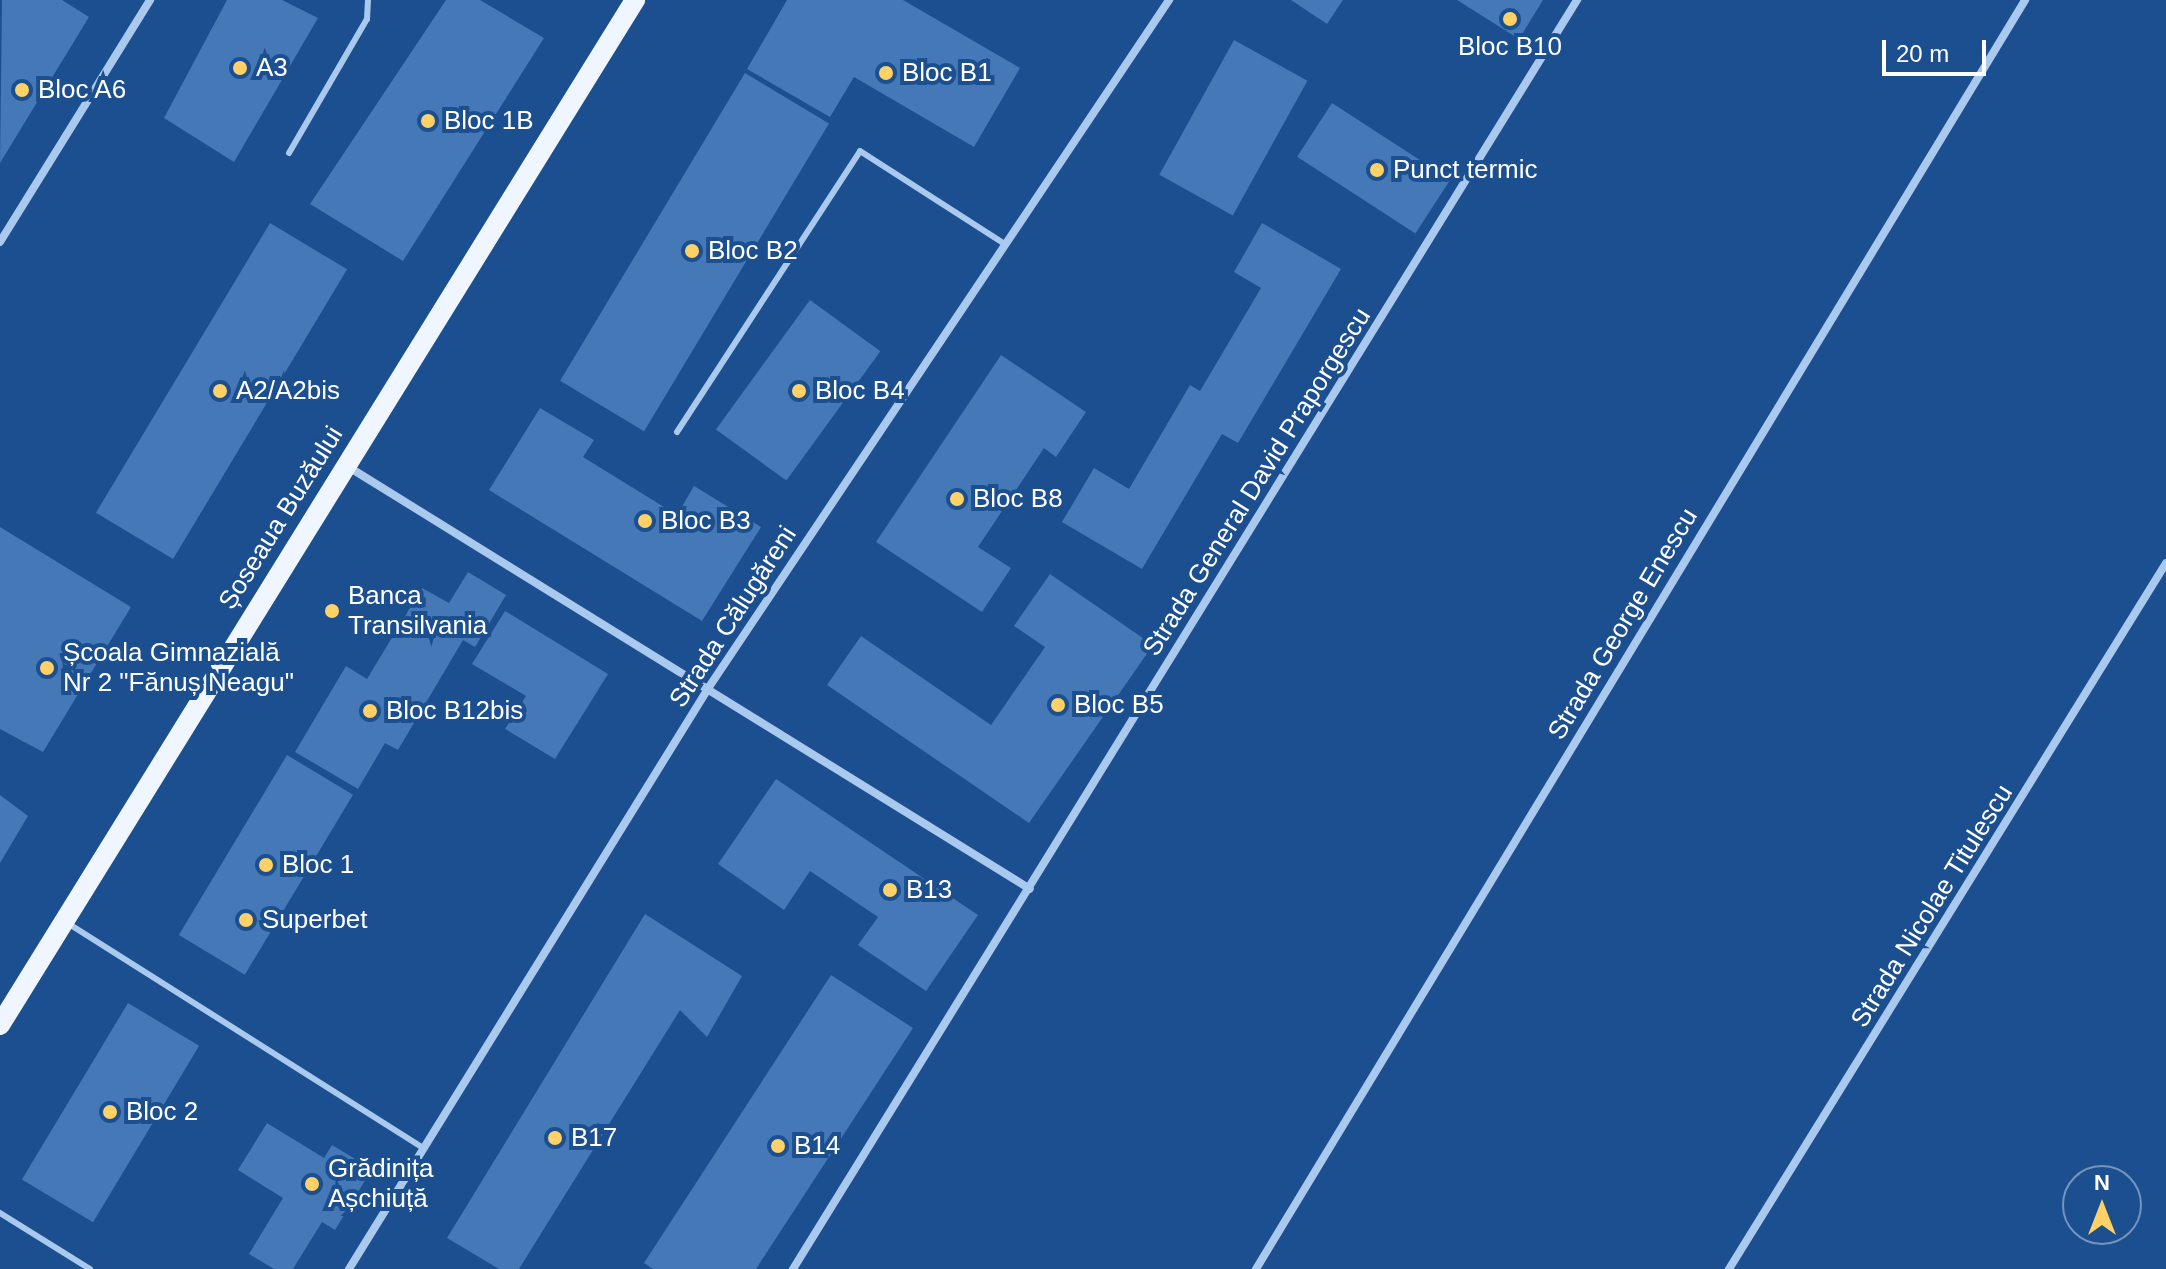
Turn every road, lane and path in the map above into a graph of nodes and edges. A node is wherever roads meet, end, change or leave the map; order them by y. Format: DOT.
graph roads {
  1 [pos="150,0"];
  2 [pos="368,0"];
  3 [pos="635,0"];
  4 [pos="1169,0"];
  5 [pos="1577,0"];
  6 [pos="2025,0"];
  7 [pos="289,153"];
  8 [pos="0,242"];
  9 [pos="1005,244"];
  10 [pos="677,432"];
  11 [pos="344,464"];
  12 [pos="2166,563"];
  13 [pos="709,687"];
  14 [pos="1030,889"];
  15 [pos="64,921"];
  16 [pos="0,1025"];
  17 [pos="424,1148"];
  18 [pos="0,1213"];
  19 [pos="90,1269"];
  20 [pos="349,1269"];
  21 [pos="793,1269"];
  22 [pos="1256,1269"];
  23 [pos="1729,1269"];
  1 -- 8 [label="street"];
  2 -- 7 [label="lane"];
  3 -- 11 [label="main road, Șoseaua Buzăului"];
  4 -- 9 [label="street, Strada Călugăreni"];
  5 -- 14 [label="street, Strada General David Praporgescu"];
  6 -- 22 [label="street, Strada George Enescu"];
  9 -- 10 [label="lane"];
  9 -- 13 [label="street, Strada Călugăreni"];
  11 -- 13 [label="street"];
  11 -- 15 [label="main road, Șoseaua Buzăului"];
  12 -- 23 [label="street, Strada Nicolae Titulescu"];
  13 -- 14 [label="street"];
  13 -- 17 [label="street, Strada Călugăreni"];
  14 -- 21 [label="street, Strada General David Praporgescu"];
  15 -- 16 [label="main road, Șoseaua Buzăului"];
  15 -- 17 [label="lane"];
  17 -- 20 [label="street, Strada Călugăreni"];
  18 -- 19 [label="lane"];
}
